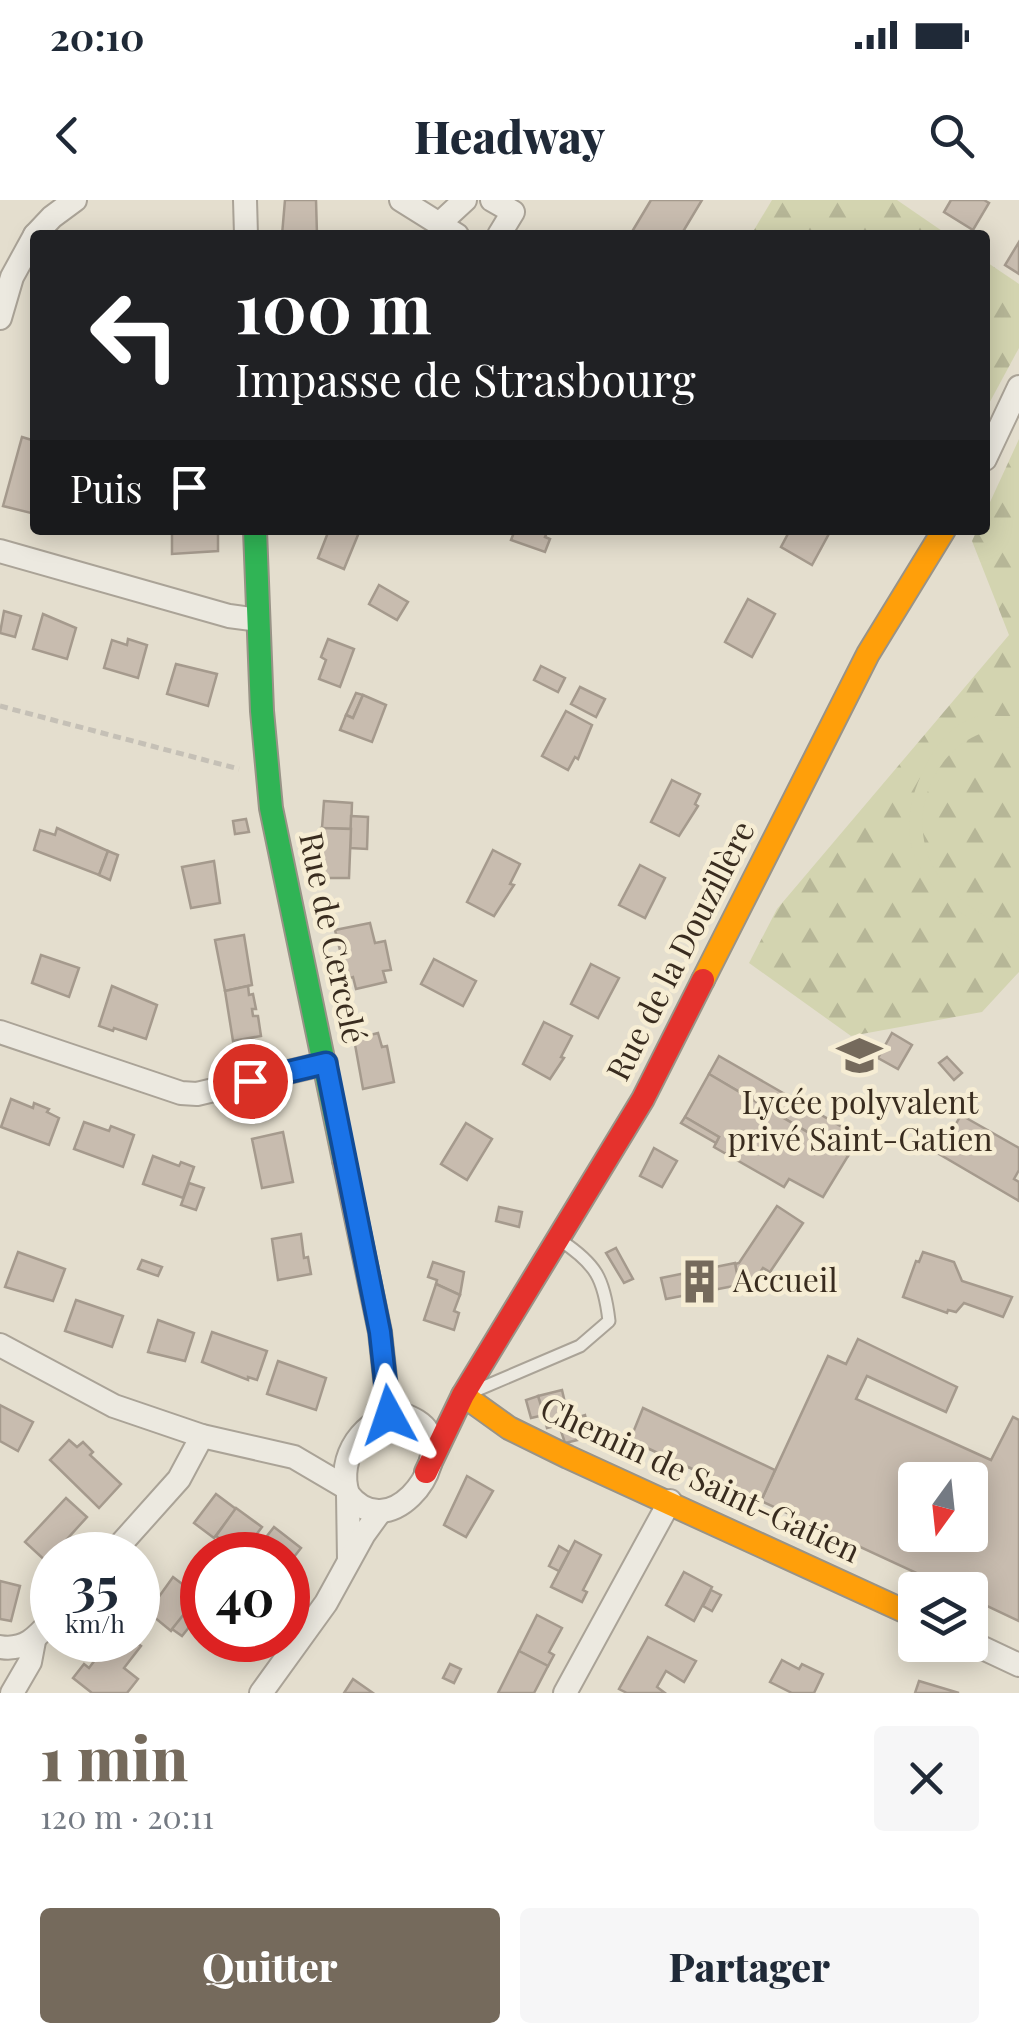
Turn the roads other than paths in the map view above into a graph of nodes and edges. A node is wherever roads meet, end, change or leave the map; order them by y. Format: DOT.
graph roads {
  1 [pos="76,200"];
  2 [pos="245,200"];
  3 [pos="401,200"];
  4 [pos="466,200"];
  5 [pos="492,200"];
  6 [pos="40,230"];
  7 [pos="246,230"];
  8 [pos="448,230"];
  9 [pos="502,230"];
  10 [pos="30,244"];
  11 [pos="0,316"];
  12 [pos="1019,387"];
  13 [pos="990,448"];
  14 [pos="255,535"];
  15 [pos="941,535"];
  16 [pos="0,551"];
  17 [pos="258,620"];
  18 [pos="0,1032"];
  19 [pos="326,1063"];
  20 [pos="558,1239"];
  21 [pos="0,1345"];
  22 [pos="464,1396"];
  23 [pos="389,1415"];
  24 [pos="426,1428"];
  25 [pos="202,1436"];
  26 [pos="352,1450"];
  27 [pos="294,1458"];
  28 [pos="426,1472"];
  29 [pos="347,1491"];
  30 [pos="670,1500"];
  31 [pos="380,1512"];
  32 [pos="131,1532"];
  33 [pos="348,1563"];
  34 [pos="898,1608"];
  35 [pos="30,1642"];
  36 [pos="0,1648"];
  37 [pos="988,1650"];
  38 [pos="30,1662"];
  39 [pos="1019,1665"];
  40 [pos="12,1693"];
  41 [pos="261,1693"];
  42 [pos="565,1693"];
  1 -- 6 [label="street"];
  2 -- 7 [label="street"];
  3 -- 8 [label="street"];
  4 -- 8 [label="street"];
  5 -- 9 [label="street"];
  10 -- 11 [label="street"];
  12 -- 13 [label="street"];
  14 -- 17 [label="street, Rue de Cercelé"];
  15 -- 20 [label="street, Rue de la Douzillère"];
  16 -- 17 [label="street"];
  17 -- 19 [label="street, Rue de Cercelé"];
  18 -- 19 [label="street"];
  19 -- 23 [label="street, Rue de Cercelé"];
  20 -- 22 [label="street, Rue de la Douzillère"];
  20 -- 22 [label="lane"];
  21 -- 25 [label="street"];
  22 -- 24 [label="street, Rue de la Douzillère"];
  22 -- 28 [label="street, Rue de la Douzillère"];
  22 -- 30 [label="street, Chemin de Saint-Gatien"];
  23 -- 24 [label="street"];
  23 -- 26 [label="street"];
  24 -- 28 [label="street"];
  25 -- 27 [label="street"];
  25 -- 32 [label="street"];
  26 -- 27 [label="street"];
  26 -- 29 [label="street"];
  27 -- 29 [label="street"];
  28 -- 31 [label="street"];
  29 -- 31 [label="street"];
  29 -- 33 [label="street"];
  30 -- 34 [label="street, Chemin de Saint-Gatien"];
  30 -- 42 [label="street"];
  31 -- 33 [label="street"];
  33 -- 41 [label="street"];
  35 -- 36 [label="street"];
  37 -- 39 [label="street"];
  38 -- 40 [label="street"];
}
